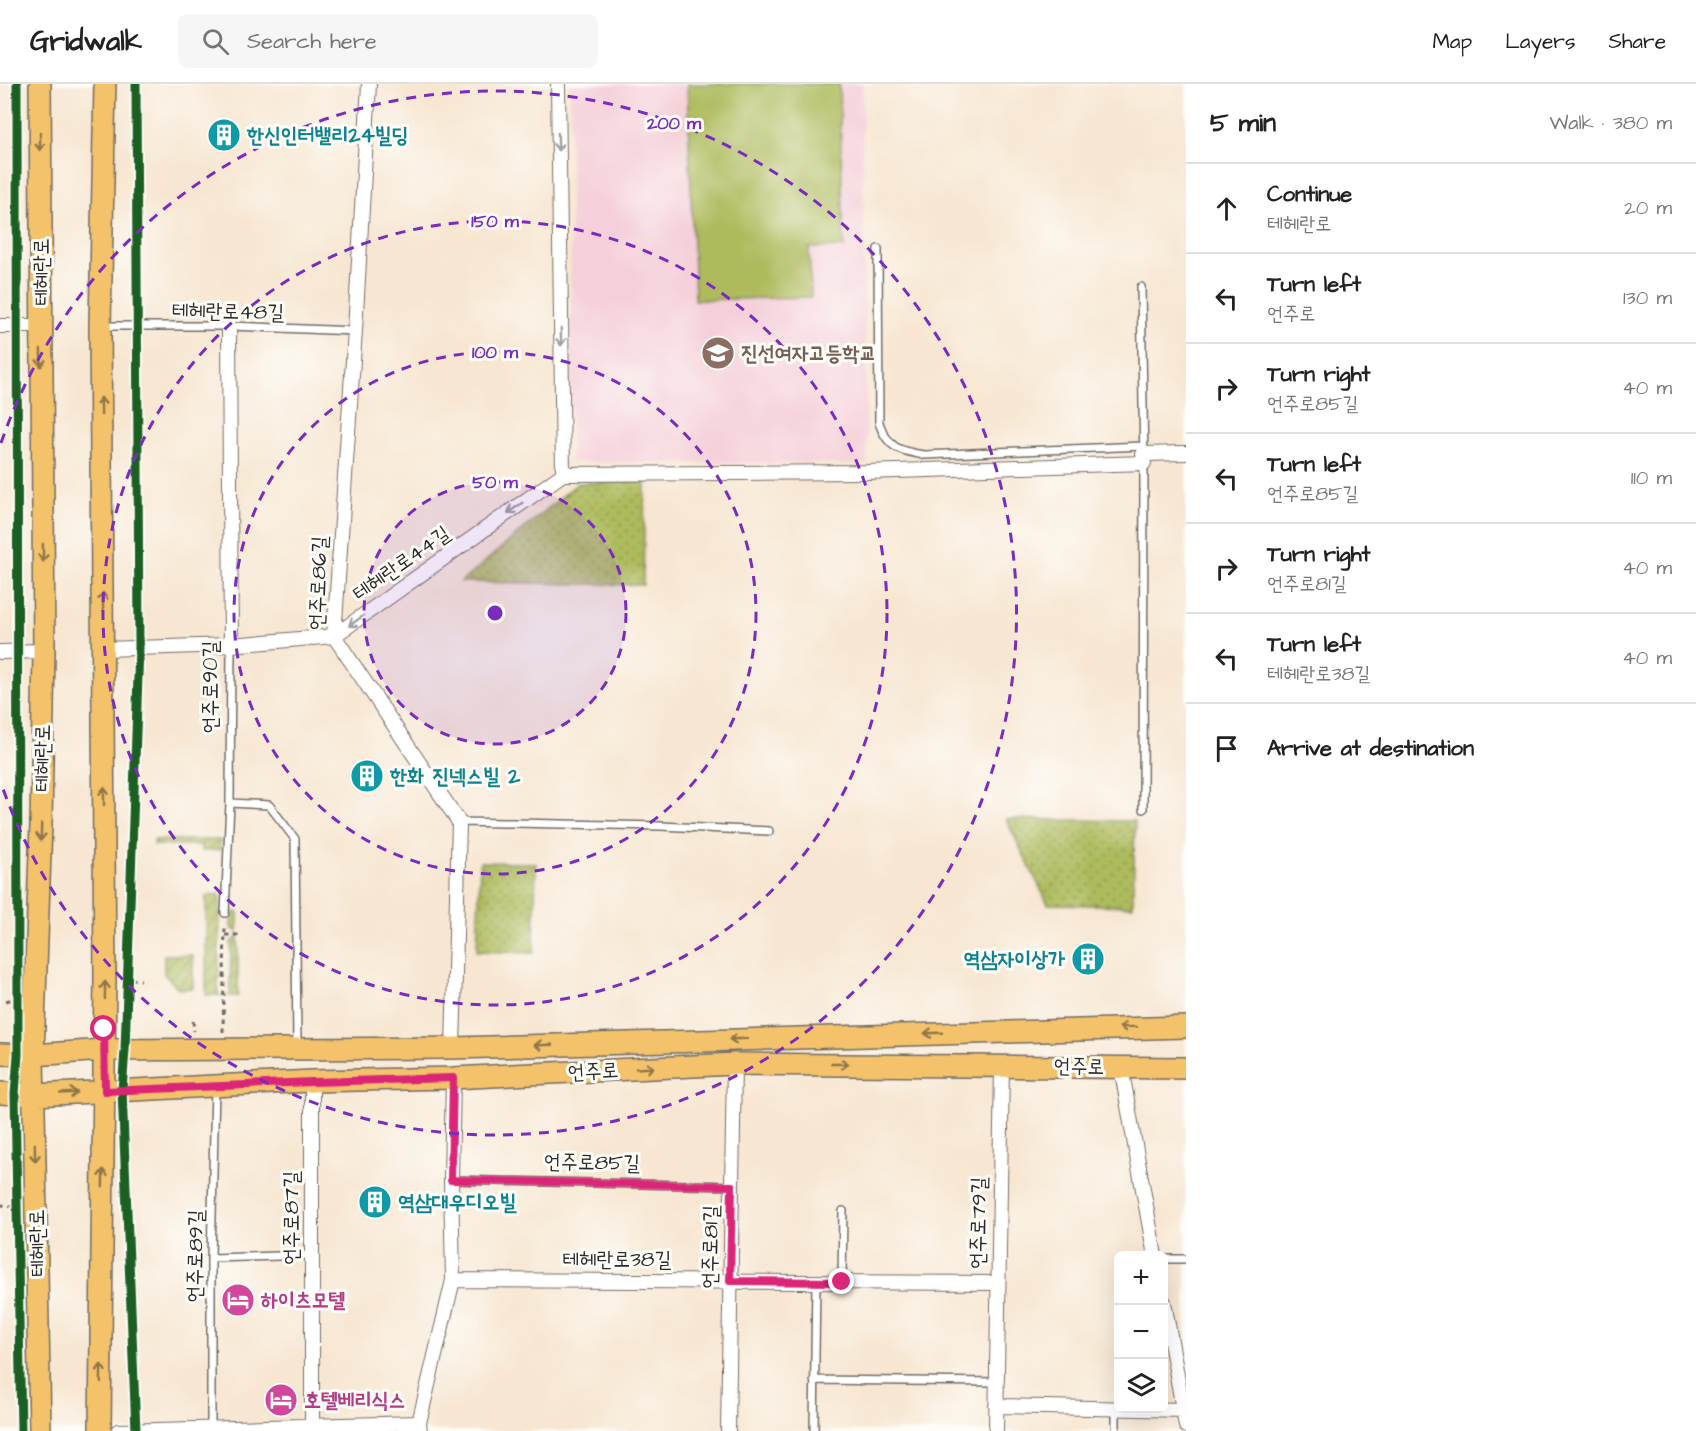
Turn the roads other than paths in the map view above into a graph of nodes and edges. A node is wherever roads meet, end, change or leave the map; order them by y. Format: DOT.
graph roads {
  1 [pos="40,84"];
  2 [pos="105,84"];
  3 [pos="369,84"];
  4 [pos="558,84"];
  5 [pos="878,249"];
  6 [pos="1141,287"];
  7 [pos="0,326"];
  8 [pos="41,326"];
  9 [pos="100,326"];
  10 [pos="229,326"];
  11 [pos="355,331"];
  12 [pos="1186,453"];
  13 [pos="1143,454"];
  14 [pos="563,474"];
  15 [pos="334,636"];
  16 [pos="231,645"];
  17 [pos="104,649"];
  18 [pos="44,651"];
  19 [pos="0,652"];
  20 [pos="230,803"];
  21 [pos="1143,808"];
  22 [pos="459,822"];
  23 [pos="769,831"];
  24 [pos="225,913"];
  25 [pos="1186,1027"];
  26 [pos="297,1048"];
  27 [pos="453,1048"];
  28 [pos="104,1050"];
  29 [pos="0,1054"];
  30 [pos="33,1055"];
  31 [pos="734,1064"];
  32 [pos="1002,1066"];
  33 [pos="1121,1067"];
  34 [pos="1186,1068"];
  35 [pos="453,1078"];
  36 [pos="312,1082"];
  37 [pos="215,1086"];
  38 [pos="105,1091"];
  39 [pos="0,1093"];
  40 [pos="34,1095"];
  41 [pos="451,1180"];
  42 [pos="732,1186"];
  43 [pos="843,1211"];
  44 [pos="1154,1251"];
  45 [pos="311,1255"];
  46 [pos="211,1258"];
  47 [pos="1168,1259"];
  48 [pos="1186,1259"];
  49 [pos="453,1280"];
  50 [pos="730,1281"];
  51 [pos="816,1281"];
  52 [pos="842,1282"];
  53 [pos="998,1283"];
  54 [pos="1165,1305"];
  55 [pos="814,1380"];
  56 [pos="997,1382"];
  57 [pos="996,1406"];
  58 [pos="1114,1409"];
  59 [pos="1168,1410"];
  60 [pos="1185,1410"];
  61 [pos="1116,1413"];
  62 [pos="312,1426"];
  63 [pos="1186,1426"];
  64 [pos="211,1427"];
  65 [pos="420,1427"];
  66 [pos="292,1429"];
  67 [pos="190,1430"];
  68 [pos="40,1431"];
  69 [pos="100,1431"];
  70 [pos="118,1431"];
  71 [pos="728,1431"];
  72 [pos="814,1431"];
  73 [pos="996,1431"];
  74 [pos="1116,1431"];
  1 -- 8 [label="main road, 테헤란로, one-way"];
  2 -- 9 [label="main road"];
  3 -- 11 [label="street, 언주로86길"];
  4 -- 14 [label="street, one-way"];
  5 -- 13 [label="lane"];
  6 -- 13 [label="lane"];
  7 -- 8 [label="street"];
  8 -- 18 [label="main road, 테헤란로, one-way"];
  9 -- 10 [label="lane, 테헤란로48길"];
  17 -- 9 [label="main road, one-way"];
  10 -- 11 [label="lane, 테헤란로48길"];
  10 -- 16 [label="street, 언주로90길"];
  11 -- 15 [label="street, 언주로86길"];
  12 -- 13 [label="street"];
  13 -- 14 [label="street"];
  13 -- 21 [label="lane"];
  14 -- 15 [label="street, 테헤란로44길, one-way"];
  15 -- 16 [label="street"];
  15 -- 22 [label="street, 언주로86길"];
  16 -- 17 [label="street"];
  16 -- 20 [label="lane, 언주로90길"];
  28 -- 17 [label="main road, one-way"];
  18 -- 19 [label="street"];
  18 -- 30 [label="main road, 테헤란로, one-way"];
  20 -- 24 [label="lane, 언주로90길"];
  20 -- 26 [label="lane"];
  22 -- 23 [label="lane"];
  22 -- 27 [label="street"];
  25 -- 27 [label="main road, 언주로, one-way"];
  26 -- 27 [label="main road, 언주로"];
  26 -- 28 [label="main road, 언주로"];
  28 -- 30 [label="main road, 언주로"];
  28 -- 38 [label="main road"];
  29 -- 30 [label="main road, 언주로"];
  30 -- 40 [label="main road, 테헤란로"];
  31 -- 32 [label="main road, 언주로, one-way"];
  35 -- 31 [label="main road, 언주로, one-way"];
  31 -- 42 [label="street, 언주로81길"];
  32 -- 33 [label="main road, 언주로"];
  32 -- 53 [label="street, 언주로79길"];
  33 -- 34 [label="main road, 언주로"];
  33 -- 44 [label="street"];
  35 -- 36 [label="main road, 언주로"];
  35 -- 41 [label="street"];
  36 -- 37 [label="main road, 언주로"];
  36 -- 45 [label="street, 언주로87길"];
  37 -- 38 [label="main road, 언주로"];
  37 -- 46 [label="lane, 언주로89길"];
  40 -- 38 [label="main road, 언주로, one-way"];
  69 -- 38 [label="main road, one-way"];
  39 -- 40 [label="main road, 언주로"];
  40 -- 68 [label="main road, 테헤란로, one-way"];
  41 -- 42 [label="lane, 언주로85길"];
  41 -- 49 [label="street"];
  42 -- 50 [label="street, 언주로81길"];
  43 -- 52 [label="lane"];
  45 -- 46 [label="lane"];
  45 -- 62 [label="street, 언주로87길"];
  46 -- 64 [label="lane, 언주로89길"];
  47 -- 48 [label="lane"];
  49 -- 50 [label="street, 테헤란로38길"];
  49 -- 65 [label="street"];
  50 -- 51 [label="street, 테헤란로38길"];
  50 -- 71 [label="street, 언주로81길"];
  51 -- 52 [label="street, 테헤란로38길"];
  51 -- 55 [label="lane"];
  52 -- 53 [label="street, 테헤란로38길"];
  53 -- 56 [label="street, 언주로79길"];
  54 -- 60 [label="street"];
  55 -- 56 [label="lane"];
  55 -- 72 [label="lane"];
  56 -- 57 [label="street, 언주로79길"];
  57 -- 58 [label="street"];
  57 -- 73 [label="street, 언주로79길"];
  59 -- 60 [label="street"];
  60 -- 63 [label="street"];
  61 -- 74 [label="lane"];
  62 -- 65 [label="street"];
  62 -- 66 [label="street"];
  64 -- 66 [label="street"];
  64 -- 67 [label="street"];
  67 -- 70 [label="street"];
}
